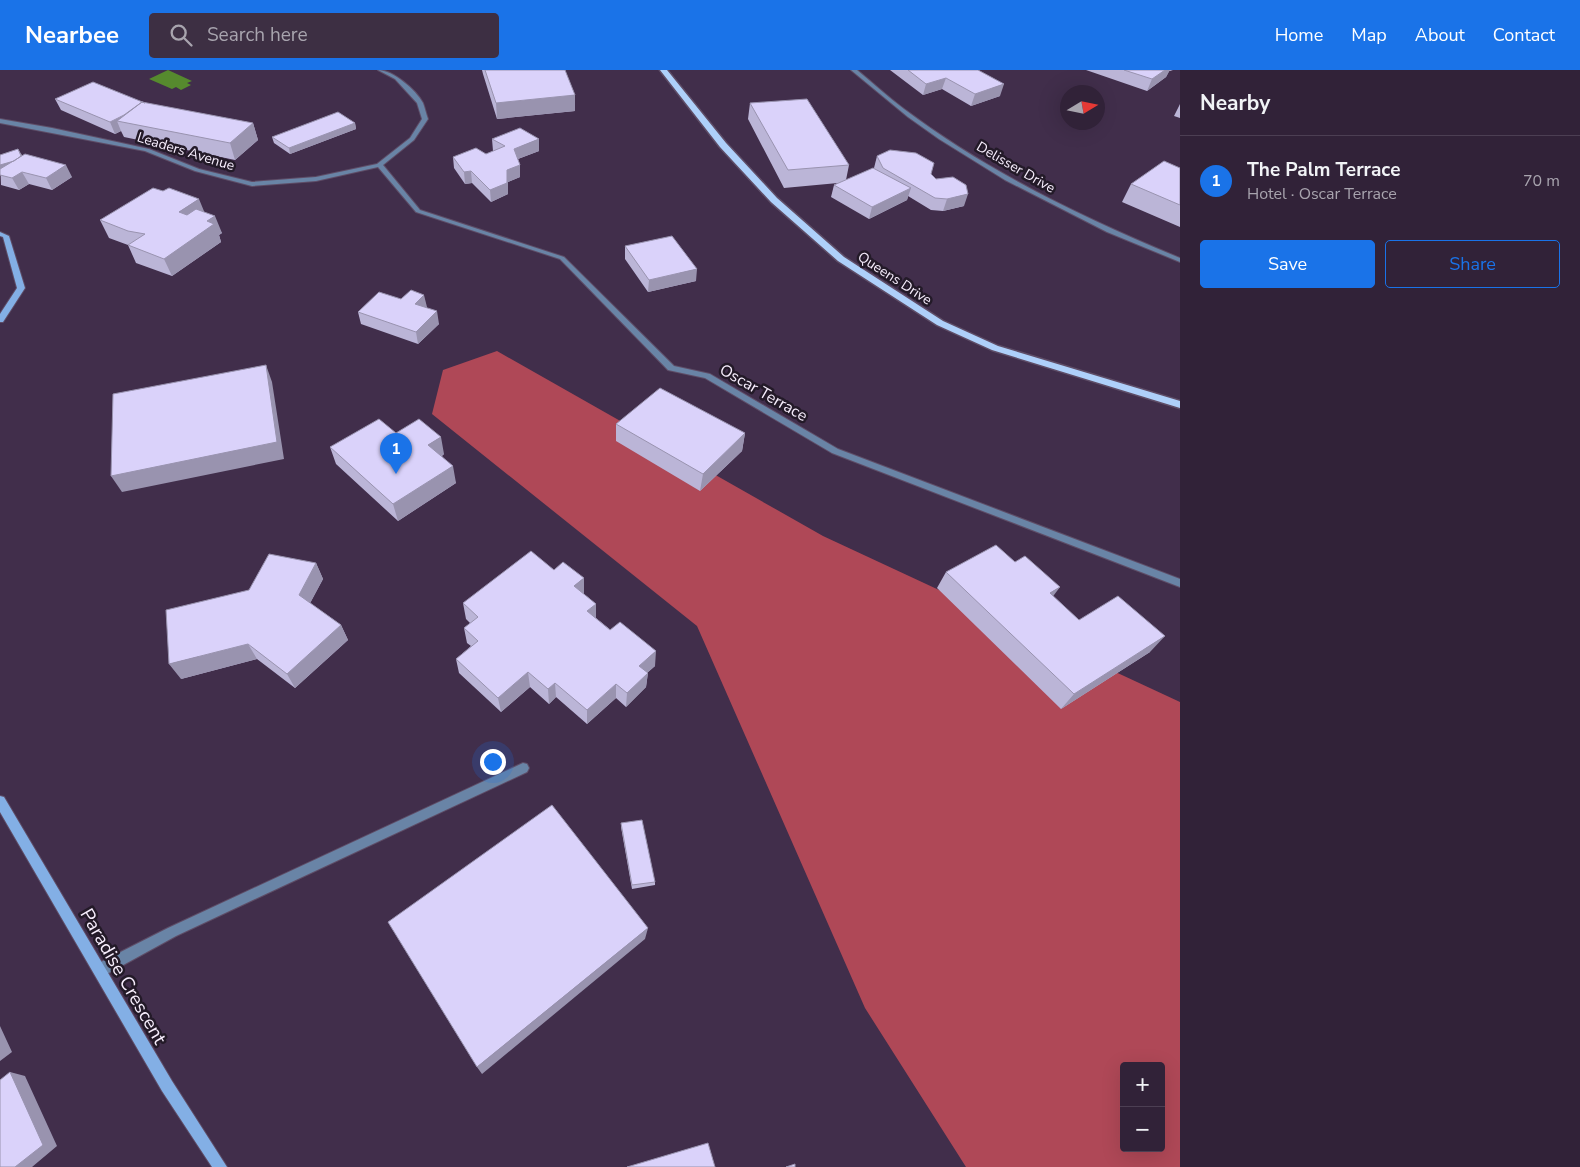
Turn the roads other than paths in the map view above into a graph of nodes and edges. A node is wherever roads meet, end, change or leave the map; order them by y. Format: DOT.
graph roads {
  1 [pos="380,70"];
  2 [pos="664,70"];
  3 [pos="854,70"];
  4 [pos="0,122"];
  5 [pos="379,165"];
  6 [pos="0,234"];
  7 [pos="1180,260"];
  8 [pos="0,320"];
  9 [pos="1180,406"];
  10 [pos="1180,583"];
  11 [pos="522,768"];
  12 [pos="0,801"];
  13 [pos="100,970"];
  14 [pos="220,1167"];
  1 -- 5 [label="street, Leaders Avenue"];
  2 -- 9 [label="main road, Queens Drive"];
  3 -- 7 [label="street, Delisser Drive"];
  4 -- 5 [label="street, Leaders Avenue"];
  5 -- 10 [label="street, Oscar Terrace"];
  6 -- 8 [label="street"];
  11 -- 13 [label="street"];
  12 -- 13 [label="street, Paradise Crescent"];
  13 -- 14 [label="street, Paradise Crescent"];
}
